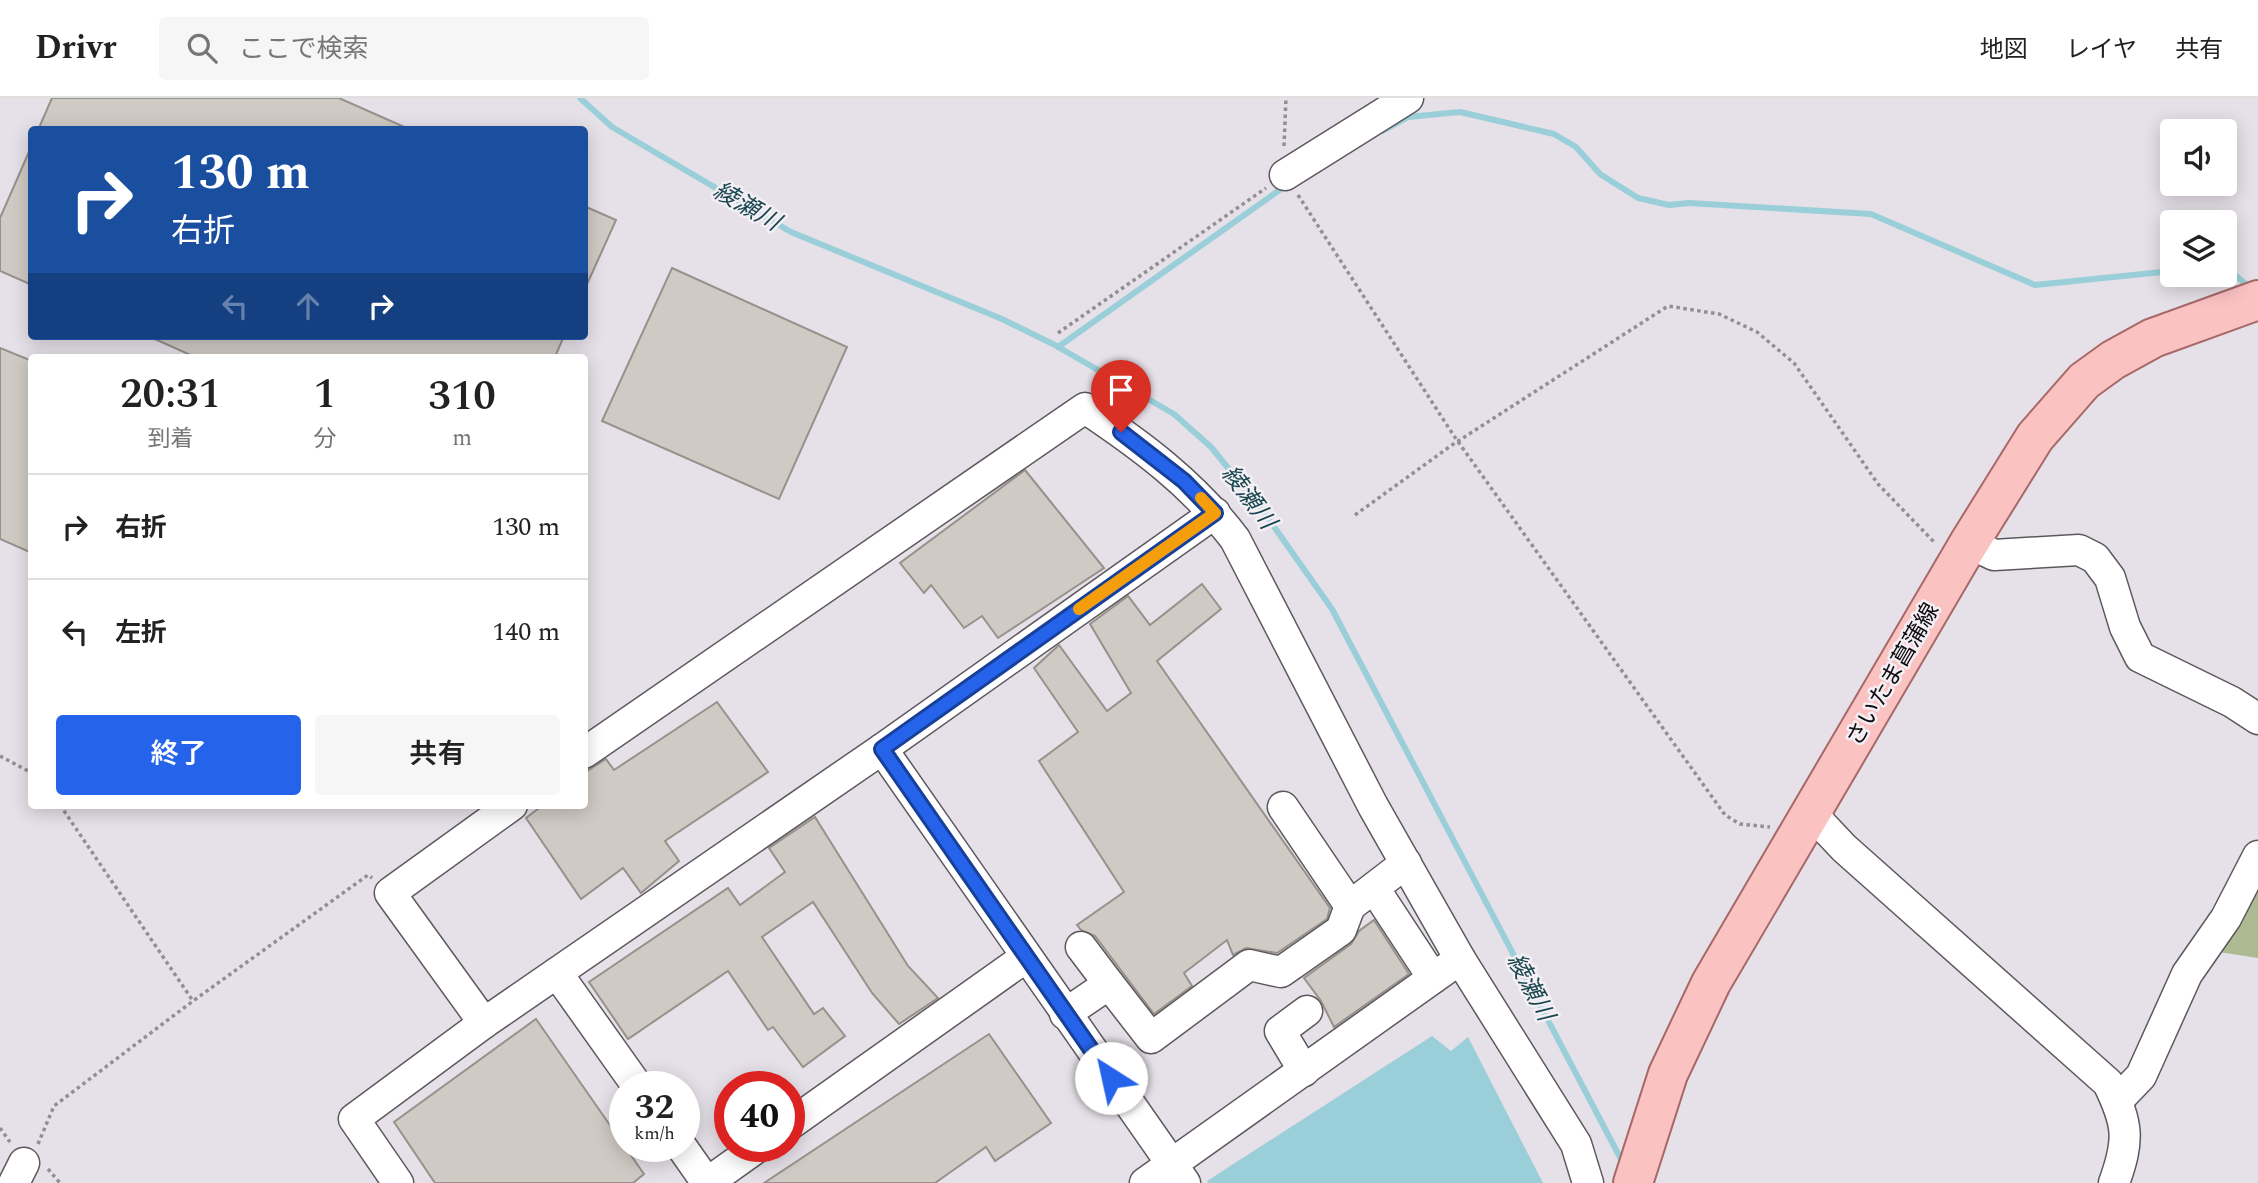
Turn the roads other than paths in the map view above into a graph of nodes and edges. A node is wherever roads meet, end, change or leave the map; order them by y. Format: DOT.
graph roads {
  1 [pos="1408,98"];
  2 [pos="1285,175"];
  3 [pos="2258,300"];
  4 [pos="1215,513"];
  5 [pos="1962,554"];
  6 [pos="2258,719"];
  7 [pos="882,749"];
  8 [pos="588,750"];
  9 [pos="1283,807"];
  10 [pos="506,809"];
  11 [pos="1805,821"];
  12 [pos="2258,856"];
  13 [pos="1406,863"];
  14 [pos="1374,888"];
  15 [pos="1350,906"];
  16 [pos="1081,947"];
  17 [pos="1026,957"];
  18 [pos="1460,959"];
  19 [pos="557,973"];
  20 [pos="1433,978"];
  21 [pos="1109,984"];
  22 [pos="1307,1011"];
  23 [pos="1065,1014"];
  24 [pos="484,1023"];
  25 [pos="627,1071"];
  26 [pos="1304,1071"];
  27 [pos="2117,1101"];
  28 [pos="805,1114"];
  29 [pos="692,1162"];
  30 [pos="737,1162"];
  31 [pos="1636,1168"];
  32 [pos="1178,1174"];
  33 [pos="398,1183"];
  34 [pos="707,1183"];
  35 [pos="1145,1183"];
  36 [pos="1588,1183"];
  37 [pos="2113,1183"];
  1 -- 2 [label="street"];
  3 -- 5 [label="main road, さいたま菖蒲線"];
  4 -- 7 [label="street"];
  4 -- 8 [label="street"];
  4 -- 13 [label="street"];
  5 -- 6 [label="street"];
  5 -- 11 [label="main road, さいたま菖蒲線"];
  7 -- 17 [label="street"];
  7 -- 19 [label="street"];
  9 -- 15 [label="street"];
  10 -- 24 [label="street"];
  11 -- 27 [label="street"];
  11 -- 31 [label="main road, さいたま菖蒲線"];
  12 -- 27 [label="street"];
  13 -- 14 [label="street"];
  13 -- 18 [label="street"];
  14 -- 15 [label="street"];
  14 -- 20 [label="street"];
  15 -- 21 [label="street"];
  16 -- 21 [label="street"];
  17 -- 23 [label="street"];
  17 -- 28 [label="street"];
  18 -- 20 [label="street"];
  18 -- 36 [label="street"];
  19 -- 24 [label="street"];
  19 -- 25 [label="street"];
  20 -- 26 [label="street"];
  21 -- 23 [label="street"];
  22 -- 26 [label="street"];
  23 -- 32 [label="street"];
  24 -- 33 [label="street"];
  26 -- 32 [label="street"];
  27 -- 37 [label="street"];
  29 -- 34 [label="street"];
  30 -- 34 [label="street"];
  32 -- 35 [label="street"];
}
